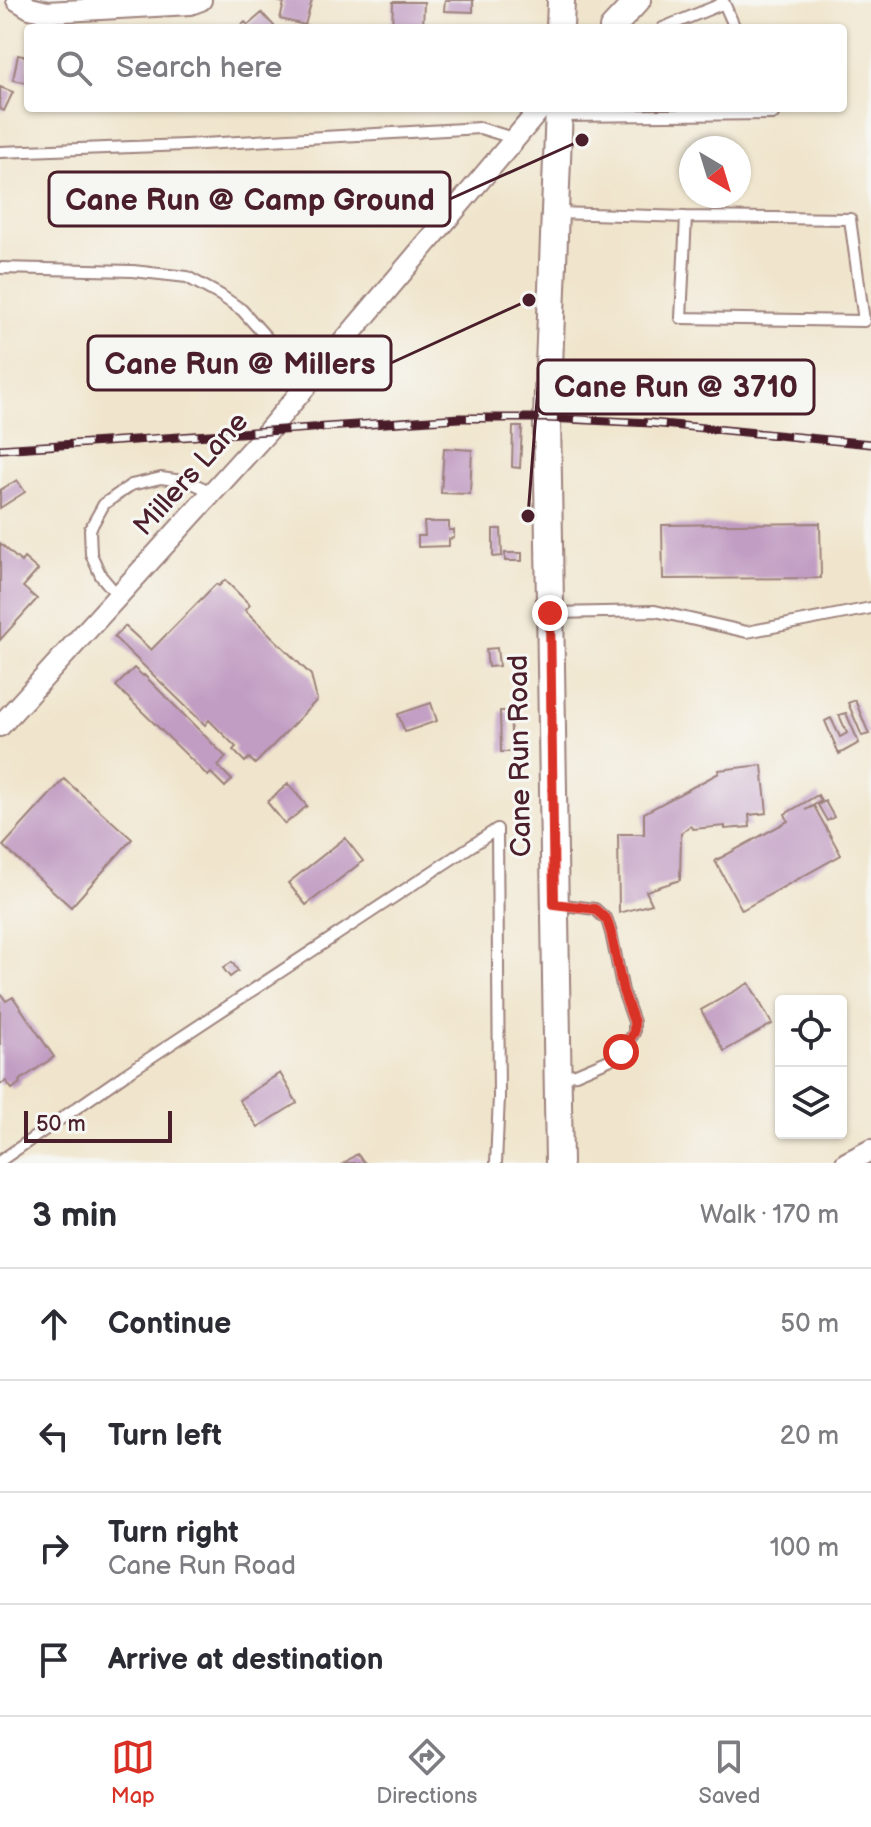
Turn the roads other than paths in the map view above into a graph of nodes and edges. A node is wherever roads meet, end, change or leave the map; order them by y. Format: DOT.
graph roads {
  1 [pos="17,0"];
  2 [pos="201,0"];
  3 [pos="561,0"];
  4 [pos="638,0"];
  5 [pos="723,2"];
  6 [pos="560,24"];
  7 [pos="616,24"];
  8 [pos="672,24"];
  9 [pos="733,24"];
  10 [pos="552,112"];
  11 [pos="553,112"];
  12 [pos="626,112"];
  13 [pos="772,112"];
  14 [pos="516,139"];
  15 [pos="0,152"];
  16 [pos="555,213"];
  17 [pos="686,217"];
  18 [pos="0,268"];
  19 [pos="308,384"];
  20 [pos="212,492"];
  21 [pos="118,596"];
  22 [pos="871,608"];
  23 [pos="550,613"];
  24 [pos="0,726"];
  25 [pos="554,904"];
  26 [pos="557,1076"];
  27 [pos="871,1150"];
  28 [pos="0,1161"];
  29 [pos="496,1163"];
  30 [pos="559,1163"];
  31 [pos="846,1163"];
  1 -- 2 [label="street"];
  3 -- 6 [label="main road"];
  4 -- 7 [label="street"];
  5 -- 8 [label="lane"];
  5 -- 9 [label="lane"];
  10 -- 14 [label="street, Millers Lane"];
  11 -- 16 [label="main road, Cane Run Road"];
  12 -- 13 [label="lane"];
  14 -- 15 [label="lane"];
  14 -- 19 [label="street, Millers Lane"];
  16 -- 17 [label="lane"];
  16 -- 23 [label="main road, Cane Run Road"];
  17 -- 17 [label="lane"];
  18 -- 19 [label="lane"];
  19 -- 20 [label="street, Millers Lane"];
  20 -- 21 [label="street, Millers Lane"];
  20 -- 21 [label="lane"];
  21 -- 24 [label="street, Millers Lane"];
  22 -- 23 [label="lane"];
  23 -- 25 [label="main road, Cane Run Road"];
  25 -- 26 [label="main road, Cane Run Road"];
  25 -- 26 [label="lane"];
  26 -- 30 [label="main road, Cane Run Road"];
  27 -- 31 [label="street"];
  28 -- 29 [label="lane"];
}
